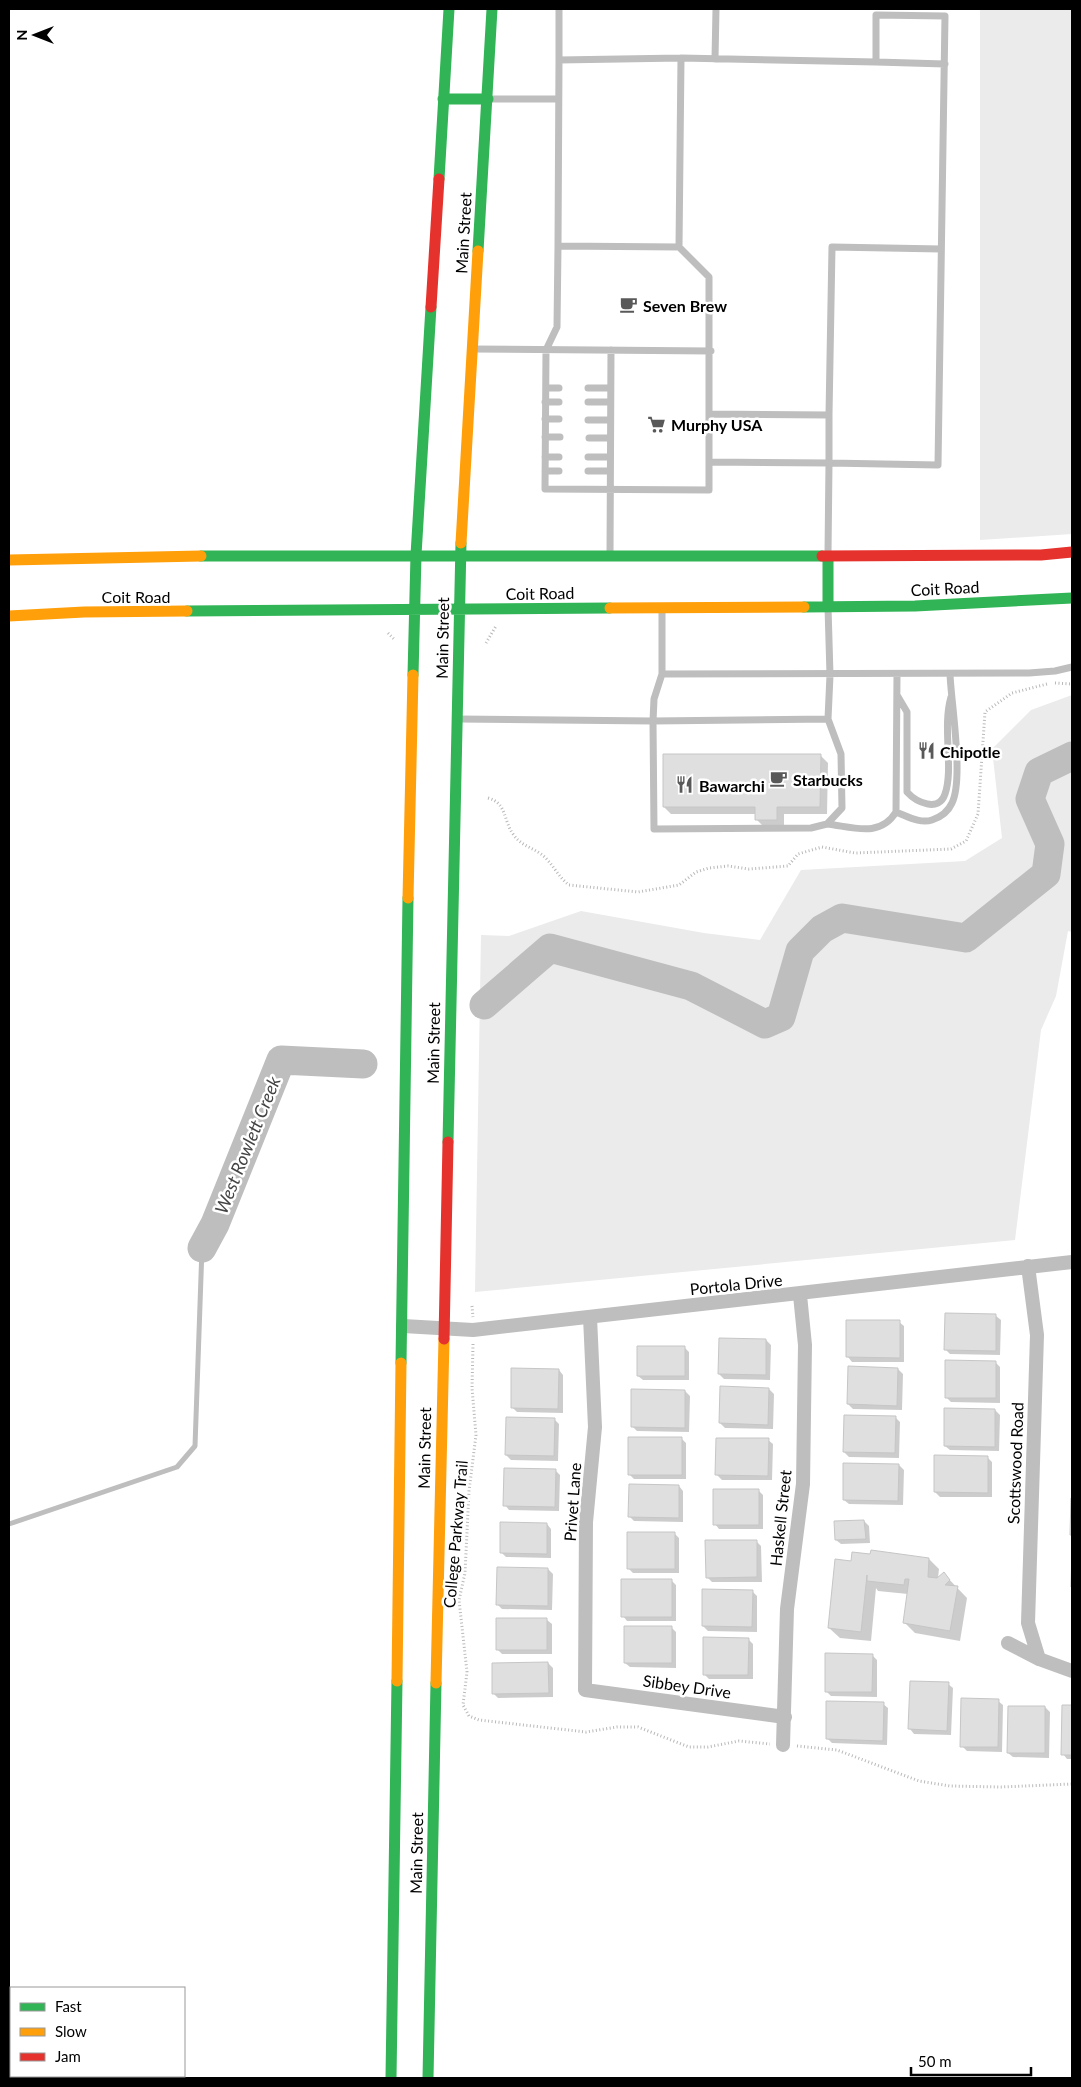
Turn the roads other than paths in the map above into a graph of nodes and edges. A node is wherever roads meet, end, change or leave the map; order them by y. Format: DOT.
graph roads {
  1 [pos="449,9"];
  2 [pos="492,9"];
  3 [pos="559,9"];
  4 [pos="716,9"];
  5 [pos="681,58"];
  6 [pos="715,59"];
  7 [pos="559,60"];
  8 [pos="876,62"];
  9 [pos="944,64"];
  10 [pos="443,99"];
  11 [pos="488,99"];
  12 [pos="558,99"];
  13 [pos="558,246"];
  14 [pos="679,247"];
  15 [pos="941,249"];
  16 [pos="473,349"];
  17 [pos="546,350"];
  18 [pos="611,350"];
  19 [pos="711,351"];
  20 [pos="546,388"];
  21 [pos="559,388"];
  22 [pos="588,388"];
  23 [pos="610,388"];
  24 [pos="545,402"];
  25 [pos="559,402"];
  26 [pos="588,402"];
  27 [pos="610,402"];
  28 [pos="710,414"];
  29 [pos="829,415"];
  30 [pos="545,419"];
  31 [pos="559,419"];
  32 [pos="588,420"];
  33 [pos="610,420"];
  34 [pos="545,437"];
  35 [pos="560,437"];
  36 [pos="589,438"];
  37 [pos="610,438"];
  38 [pos="545,457"];
  39 [pos="559,457"];
  40 [pos="588,457"];
  41 [pos="610,457"];
  42 [pos="710,462"];
  43 [pos="829,462"];
  44 [pos="545,471"];
  45 [pos="559,471"];
  46 [pos="588,471"];
  47 [pos="610,471"];
  48 [pos="610,489"];
  49 [pos="1072,552"];
  50 [pos="460,554"];
  51 [pos="416,555"];
  52 [pos="610,555"];
  53 [pos="828,557"];
  54 [pos="9,560"];
  55 [pos="1072,598"];
  56 [pos="828,607"];
  57 [pos="414,609"];
  58 [pos="662,609"];
  59 [pos="459,610"];
  60 [pos="9,616"];
  61 [pos="1072,667"];
  62 [pos="662,674"];
  63 [pos="897,674"];
  64 [pos="950,674"];
  65 [pos="830,675"];
  66 [pos="897,696"];
  67 [pos="951,697"];
  68 [pos="457,718"];
  69 [pos="828,719"];
  70 [pos="653,721"];
  71 [pos="896,812"];
  72 [pos="827,824"];
  73 [pos="1072,1262"];
  74 [pos="1028,1266"];
  75 [pos="800,1295"];
  76 [pos="590,1317"];
  77 [pos="404,1326"];
  78 [pos="442,1328"];
  79 [pos="1008,1644"];
  80 [pos="1040,1659"];
  81 [pos="1072,1671"];
  82 [pos="585,1690"];
  83 [pos="785,1717"];
  84 [pos="782,1745"];
  85 [pos="391,2078"];
  86 [pos="428,2078"];
  1 -- 10 [label="main road, Main Street"];
  2 -- 11 [label="main road, Main Street"];
  3 -- 7 [label="lane"];
  4 -- 6 [label="lane"];
  5 -- 6 [label="lane"];
  5 -- 7 [label="lane"];
  5 -- 14 [label="lane"];
  6 -- 8 [label="lane"];
  7 -- 12 [label="lane"];
  8 -- 9 [label="lane"];
  8 -- 9 [label="lane"];
  9 -- 15 [label="lane"];
  10 -- 11 [label="main road"];
  10 -- 51 [label="main road, Main Street"];
  11 -- 12 [label="lane"];
  11 -- 16 [label="main road, Main Street"];
  12 -- 13 [label="lane"];
  13 -- 14 [label="lane"];
  13 -- 17 [label="lane"];
  14 -- 19 [label="lane"];
  15 -- 29 [label="lane"];
  15 -- 43 [label="lane"];
  16 -- 17 [label="lane"];
  16 -- 50 [label="main road, Main Street"];
  17 -- 18 [label="lane"];
  17 -- 20 [label="lane"];
  18 -- 19 [label="lane"];
  18 -- 23 [label="lane"];
  19 -- 28 [label="lane"];
  20 -- 21 [label="lane"];
  20 -- 24 [label="lane"];
  22 -- 23 [label="lane"];
  23 -- 27 [label="lane"];
  24 -- 25 [label="lane"];
  24 -- 30 [label="lane"];
  26 -- 27 [label="lane"];
  27 -- 33 [label="lane"];
  28 -- 29 [label="lane"];
  28 -- 42 [label="lane"];
  29 -- 43 [label="lane"];
  30 -- 31 [label="lane"];
  30 -- 34 [label="lane"];
  32 -- 33 [label="lane"];
  33 -- 37 [label="lane"];
  34 -- 35 [label="lane"];
  34 -- 38 [label="lane"];
  36 -- 37 [label="lane"];
  37 -- 41 [label="lane"];
  38 -- 39 [label="lane"];
  38 -- 44 [label="lane"];
  40 -- 41 [label="lane"];
  41 -- 47 [label="lane"];
  42 -- 43 [label="lane"];
  42 -- 48 [label="lane"];
  43 -- 53 [label="lane"];
  44 -- 45 [label="lane"];
  44 -- 48 [label="lane"];
  46 -- 47 [label="lane"];
  47 -- 48 [label="lane"];
  48 -- 52 [label="lane"];
  49 -- 53 [label="main road, Coit Road"];
  50 -- 51 [label="main road, Coit Road"];
  50 -- 52 [label="main road, Coit Road"];
  50 -- 59 [label="main road, Main Street"];
  51 -- 54 [label="main road, Coit Road"];
  51 -- 57 [label="main road, Main Street"];
  52 -- 53 [label="main road, Coit Road"];
  53 -- 56 [label="main road"];
  55 -- 56 [label="main road, Coit Road"];
  56 -- 58 [label="main road, Coit Road"];
  56 -- 65 [label="lane"];
  57 -- 59 [label="main road, Coit Road"];
  57 -- 60 [label="main road, Coit Road"];
  57 -- 77 [label="main road, Main Street"];
  58 -- 59 [label="main road, Coit Road"];
  58 -- 62 [label="lane"];
  59 -- 68 [label="main road, Main Street"];
  61 -- 64 [label="lane"];
  62 -- 65 [label="lane"];
  62 -- 70 [label="lane"];
  63 -- 64 [label="lane"];
  63 -- 65 [label="lane"];
  63 -- 66 [label="lane"];
  64 -- 67 [label="lane"];
  65 -- 69 [label="lane"];
  66 -- 67 [label="lane"];
  66 -- 71 [label="lane"];
  67 -- 71 [label="lane"];
  68 -- 70 [label="lane"];
  68 -- 78 [label="main road, Main Street"];
  69 -- 70 [label="lane"];
  69 -- 72 [label="lane"];
  70 -- 72 [label="lane"];
  71 -- 72 [label="lane"];
  73 -- 74 [label="street, Portola Drive"];
  74 -- 75 [label="street, Portola Drive"];
  74 -- 80 [label="street, Scottswood Road"];
  75 -- 76 [label="street, Portola Drive"];
  75 -- 83 [label="street, Haskell Street"];
  76 -- 78 [label="street, Portola Drive"];
  76 -- 82 [label="street, Privet Lane"];
  77 -- 78 [label="street, Portola Drive"];
  77 -- 85 [label="main road, Main Street"];
  78 -- 86 [label="main road, Main Street"];
  79 -- 80 [label="street"];
  80 -- 81 [label="street"];
  82 -- 83 [label="street, Sibbey Drive"];
  83 -- 84 [label="street, Haskell Street"];
}
